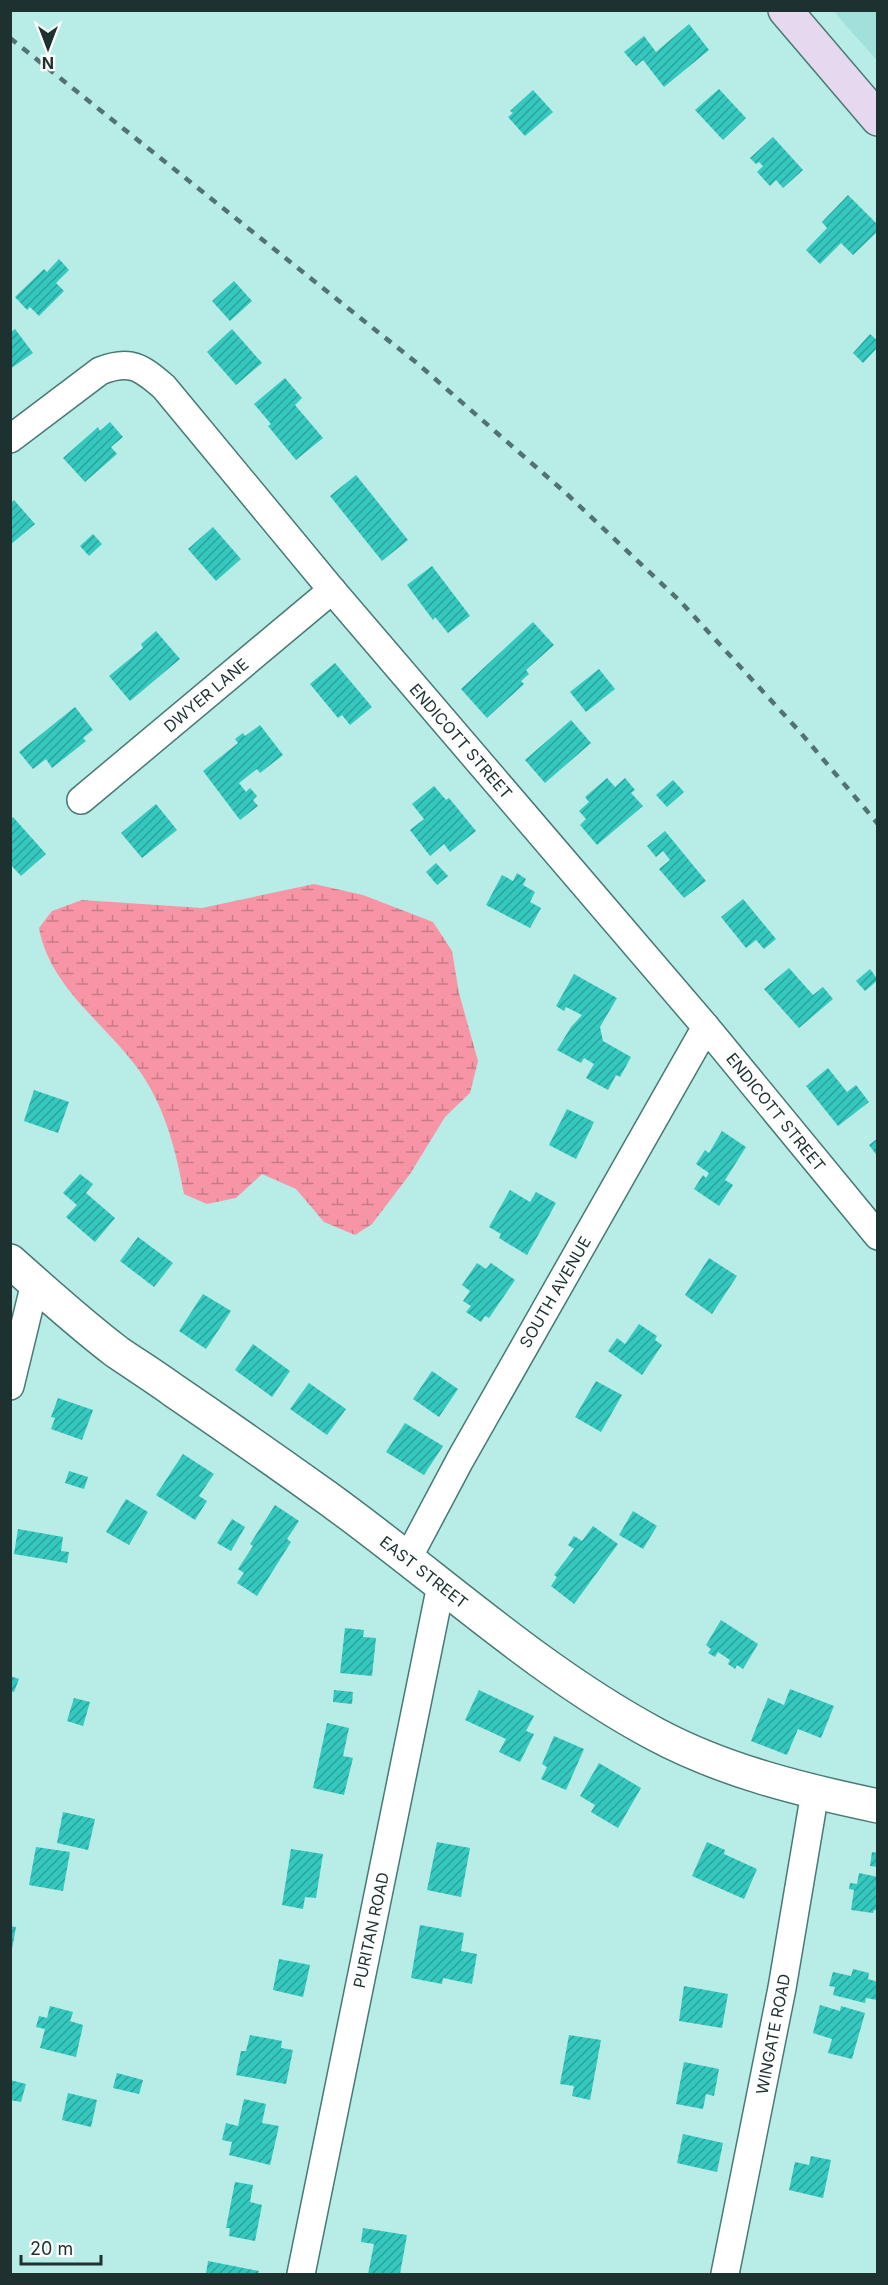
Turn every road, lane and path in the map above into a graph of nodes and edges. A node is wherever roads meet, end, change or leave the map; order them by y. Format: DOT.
graph roads {
  1 [pos="785,10"];
  2 [pos="878,119"];
  3 [pos="10,439"];
  4 [pos="332,590"];
  5 [pos="81,800"];
  6 [pos="706,1027"];
  7 [pos="878,1236"];
  8 [pos="10,1261"];
  9 [pos="35,1283"];
  10 [pos="10,1386"];
  11 [pos="408,1558"];
  12 [pos="441,1585"];
  13 [pos="815,1792"];
  14 [pos="878,1806"];
  15 [pos="301,2274"];
  16 [pos="724,2274"];
  1 -- 2 [label="main road"];
  3 -- 4 [label="street, ENDICOTT STREET"];
  4 -- 5 [label="street, DWYER LANE"];
  4 -- 6 [label="street, ENDICOTT STREET"];
  6 -- 7 [label="street, ENDICOTT STREET"];
  6 -- 11 [label="street, SOUTH AVENUE"];
  8 -- 9 [label="street, EAST STREET"];
  9 -- 10 [label="street"];
  9 -- 11 [label="street, EAST STREET"];
  11 -- 12 [label="street, EAST STREET"];
  12 -- 13 [label="street, EAST STREET"];
  12 -- 15 [label="street, PURITAN ROAD"];
  13 -- 14 [label="street, EAST STREET"];
  13 -- 16 [label="street, WINGATE ROAD"];
}
